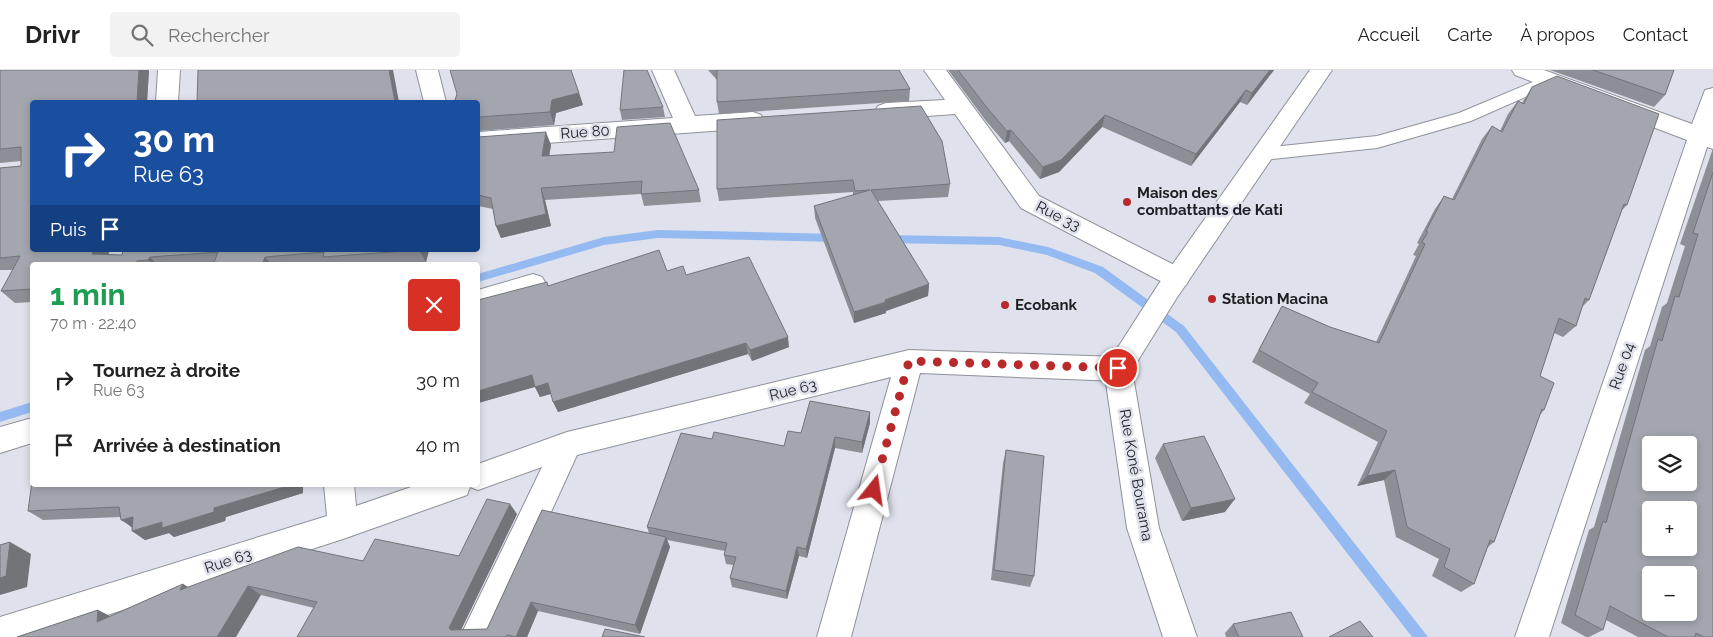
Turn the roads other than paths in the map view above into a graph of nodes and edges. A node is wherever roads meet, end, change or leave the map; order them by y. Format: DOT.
graph roads {
  1 [pos="169,70"];
  2 [pos="426,70"];
  3 [pos="663,70"];
  4 [pos="935,70"];
  5 [pos="1320,70"];
  6 [pos="1523,70"];
  7 [pos="1549,80"];
  8 [pos="1713,95"];
  9 [pos="167,100"];
  10 [pos="434,100"];
  11 [pos="962,106"];
  12 [pos="864,113"];
  13 [pos="776,119"];
  14 [pos="688,125"];
  15 [pos="1706,138"];
  16 [pos="480,140"];
  17 [pos="1263,154"];
  18 [pos="533,284"];
  19 [pos="1172,285"];
  20 [pos="480,299"];
  21 [pos="909,361"];
  22 [pos="1118,368"];
  23 [pos="30,432"];
  24 [pos="0,440"];
  25 [pos="567,445"];
  26 [pos="480,476"];
  27 [pos="340,487"];
  28 [pos="450,487"];
  29 [pos="343,525"];
  30 [pos="0,634"];
  31 [pos="476,637"];
  32 [pos="834,637"];
  33 [pos="1180,637"];
  34 [pos="1532,637"];
  1 -- 9 [label="main road"];
  2 -- 10 [label="main road"];
  3 -- 14 [label="main road"];
  4 -- 11 [label="main road, Rue 33"];
  5 -- 17 [label="main road"];
  6 -- 7 [label="main road"];
  7 -- 15 [label="main road"];
  7 -- 17 [label="lane"];
  8 -- 15 [label="main road, Rue 04"];
  11 -- 12 [label="main road"];
  11 -- 19 [label="main road, Rue 33"];
  13 -- 14 [label="main road, Rue 80"];
  14 -- 16 [label="main road, Rue 80"];
  15 -- 34 [label="main road, Rue 04"];
  17 -- 19 [label="main road"];
  18 -- 20 [label="main road"];
  19 -- 22 [label="main road"];
  21 -- 22 [label="main road, Rue 63"];
  21 -- 25 [label="main road, Rue 63"];
  21 -- 32 [label="main road"];
  22 -- 33 [label="main road, Rue Koné Bourama"];
  23 -- 24 [label="main road"];
  25 -- 26 [label="main road, Rue 63"];
  25 -- 31 [label="main road"];
  27 -- 29 [label="main road"];
  28 -- 29 [label="main road, Rue 63"];
  29 -- 30 [label="main road, Rue 63"];
}
